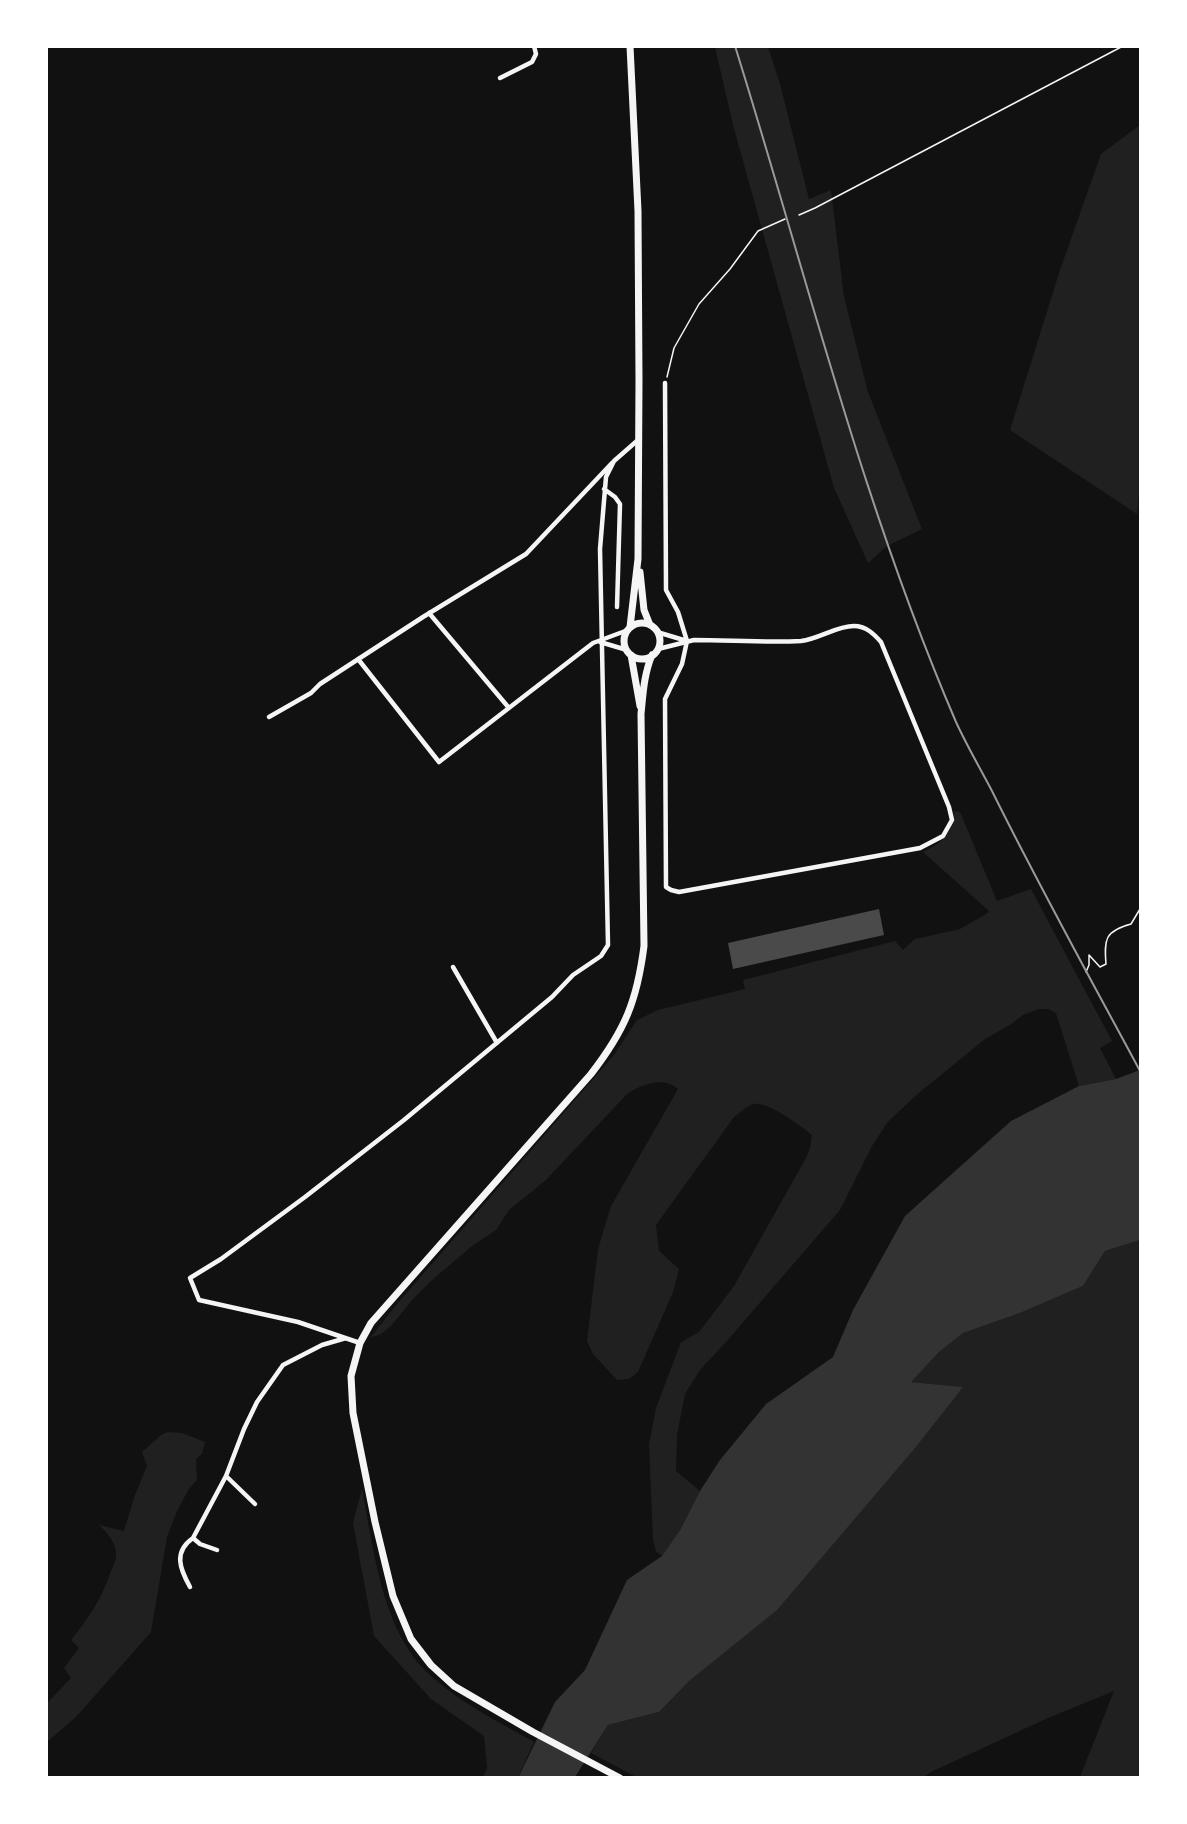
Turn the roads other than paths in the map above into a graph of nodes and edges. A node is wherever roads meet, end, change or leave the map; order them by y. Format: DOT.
graph roads {
  1 [pos="534,46"];
  2 [pos="630,46"];
  3 [pos="500,78"];
  4 [pos="665,383"];
  5 [pos="638,440"];
  6 [pos="614,461"];
  7 [pos="604,489"];
  8 [pos="638,559"];
  9 [pos="617,607"];
  10 [pos="429,613"];
  11 [pos="650,625"];
  12 [pos="629,629"];
  13 [pos="657,632"];
  14 [pos="687,641"];
  15 [pos="600,642"];
  16 [pos="655,652"];
  17 [pos="629,653"];
  18 [pos="358,659"];
  19 [pos="509,708"];
  20 [pos="641,714"];
  21 [pos="269,717"];
  22 [pos="453,967"];
  23 [pos="497,1043"];
  24 [pos="346,1338"];
  25 [pos="360,1343"];
  26 [pos="226,1476"];
  27 [pos="255,1504"];
  28 [pos="193,1538"];
  29 [pos="217,1550"];
  30 [pos="190,1587"];
  31 [pos="620,1778"];
  1 -- 3 [label="street"];
  2 -- 5 [label="main road"];
  4 -- 14 [label="street"];
  5 -- 6 [label="street"];
  5 -- 8 [label="main road"];
  6 -- 7 [label="street"];
  6 -- 10 [label="street"];
  7 -- 9 [label="street"];
  7 -- 15 [label="street"];
  8 -- 11 [label="main road"];
  8 -- 12 [label="main road"];
  10 -- 18 [label="street"];
  10 -- 19 [label="street"];
  11 -- 12 [label="main road"];
  11 -- 13 [label="main road"];
  12 -- 15 [label="street"];
  12 -- 17 [label="main road"];
  13 -- 14 [label="street"];
  13 -- 16 [label="main road"];
  14 -- 14 [label="street"];
  14 -- 16 [label="street"];
  15 -- 17 [label="street"];
  15 -- 19 [label="street"];
  15 -- 23 [label="street"];
  16 -- 17 [label="main road"];
  16 -- 20 [label="main road"];
  17 -- 20 [label="main road"];
  18 -- 19 [label="street"];
  18 -- 21 [label="street"];
  20 -- 25 [label="main road"];
  22 -- 23 [label="street"];
  23 -- 24 [label="street"];
  24 -- 25 [label="street"];
  24 -- 26 [label="street"];
  25 -- 31 [label="main road"];
  26 -- 27 [label="street"];
  26 -- 28 [label="street"];
  28 -- 29 [label="street"];
  28 -- 30 [label="street"];
}
